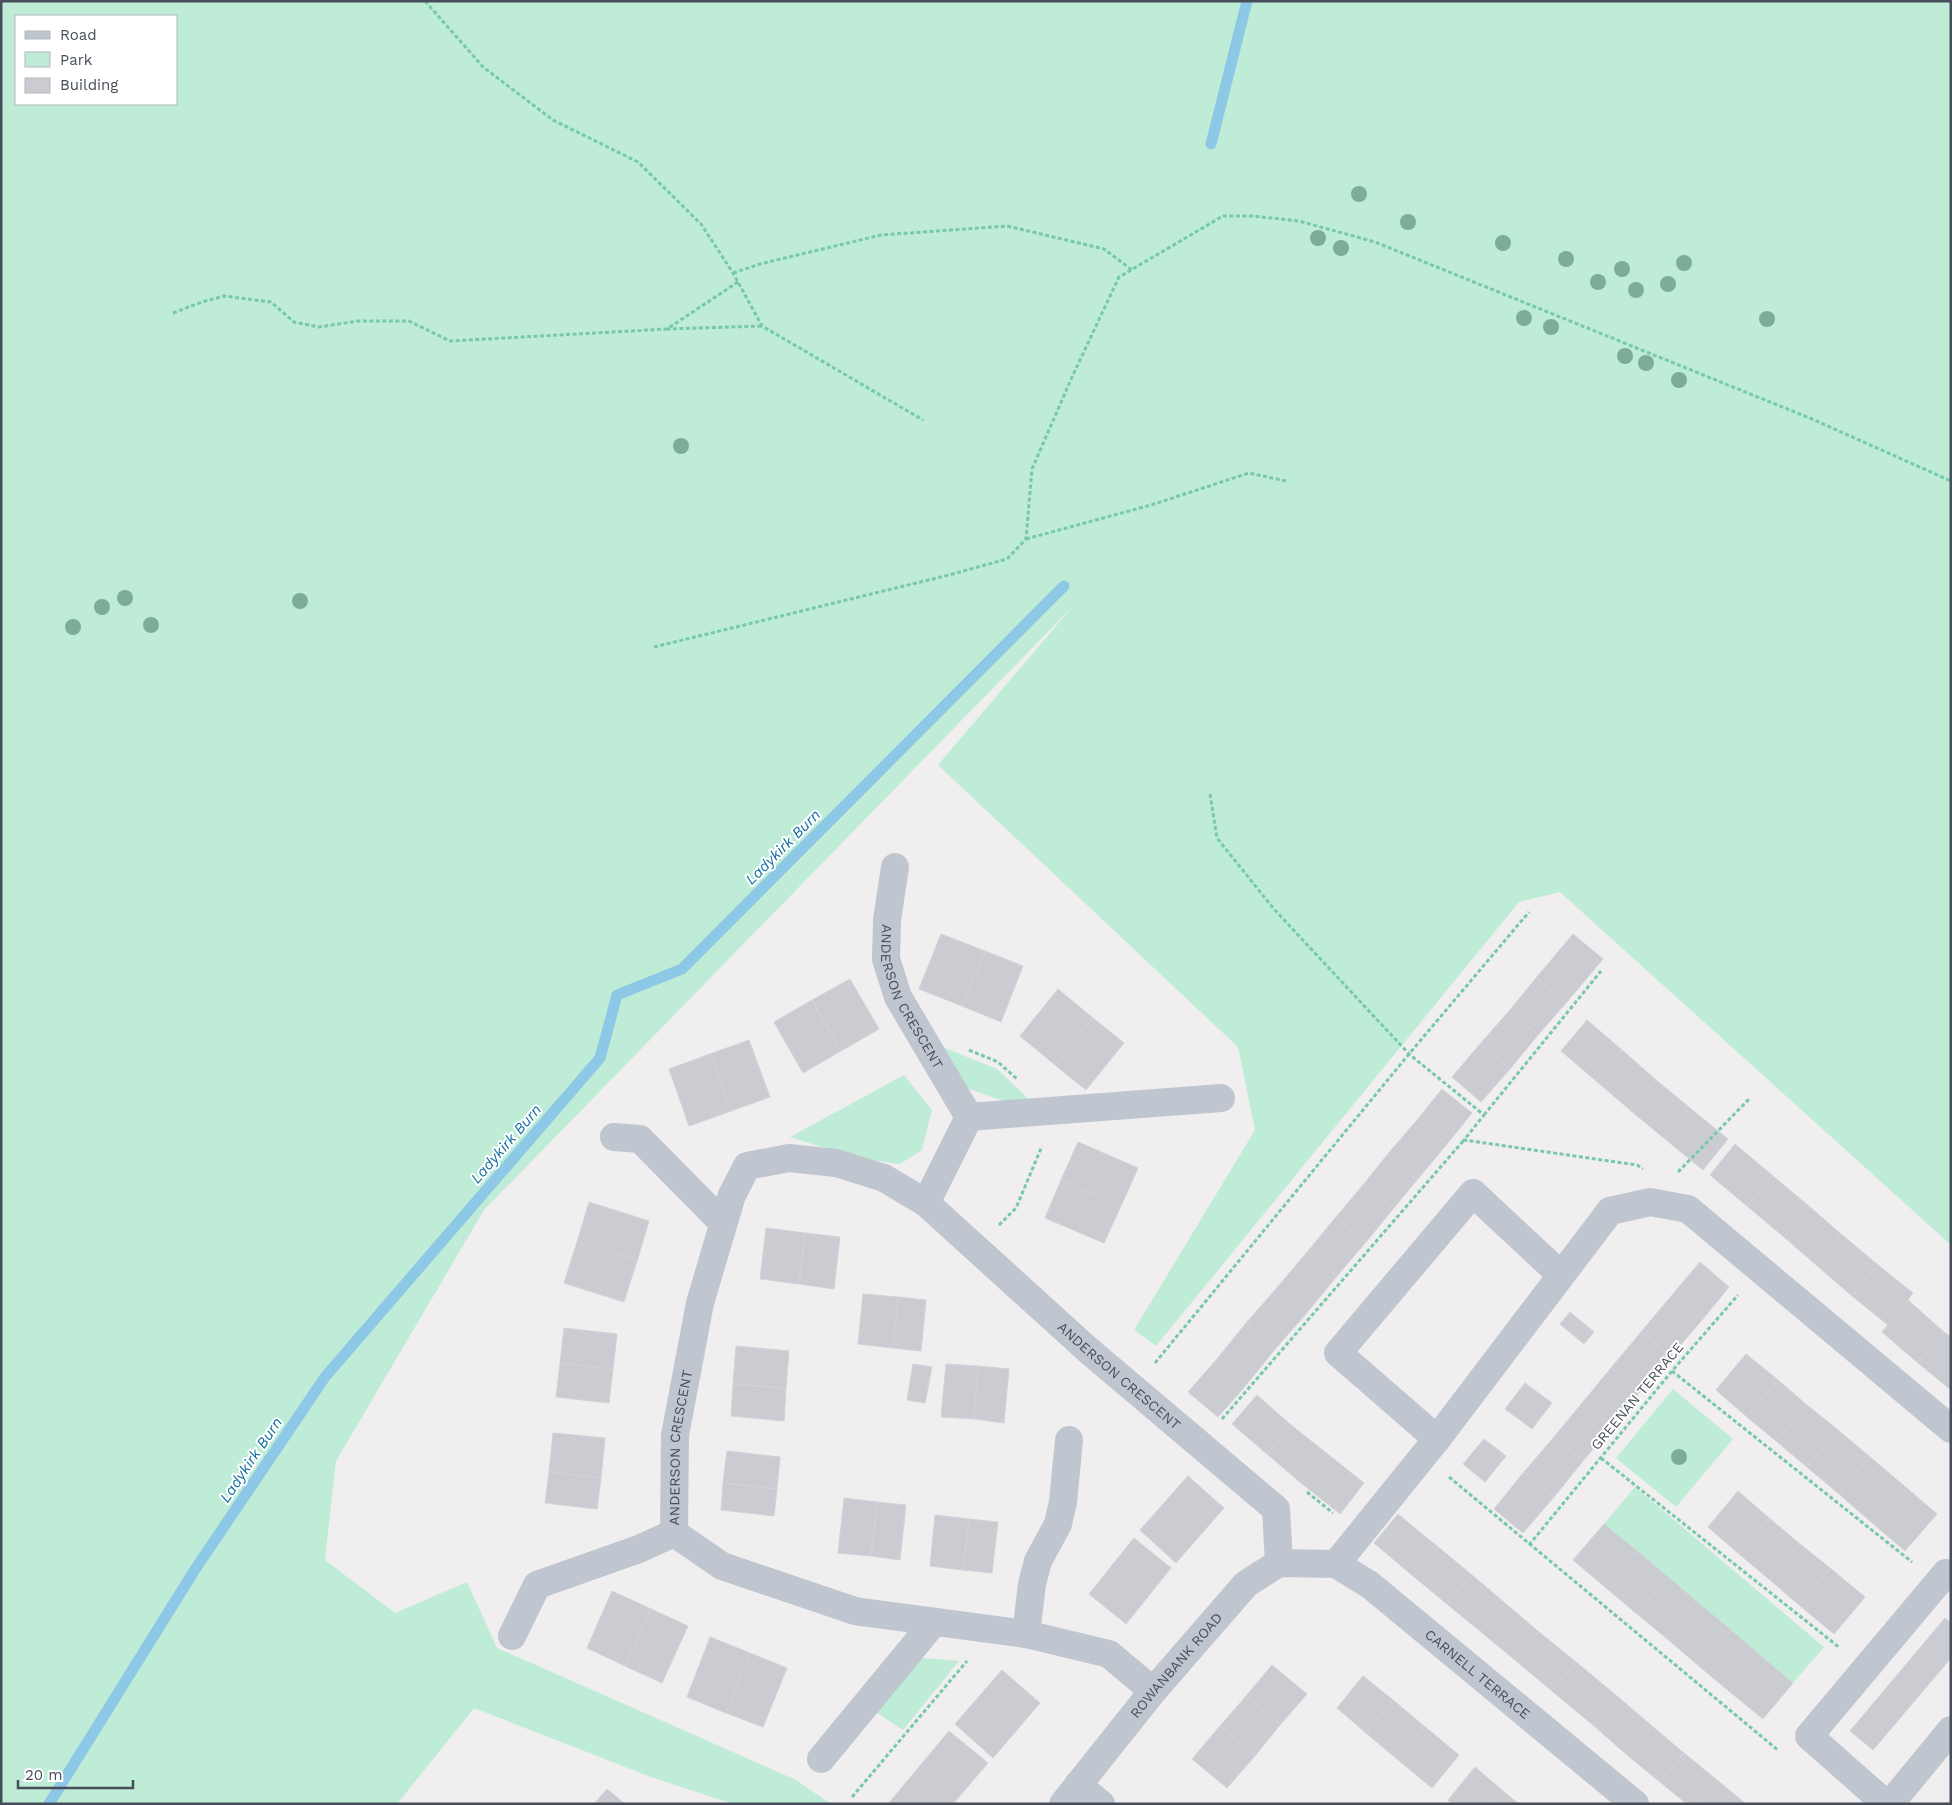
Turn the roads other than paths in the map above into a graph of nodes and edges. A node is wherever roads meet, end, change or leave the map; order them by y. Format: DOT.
graph roads {
  1 [pos="895,867"];
  2 [pos="1221,1098"];
  3 [pos="969,1117"];
  4 [pos="614,1137"];
  5 [pos="926,1203"];
  6 [pos="723,1223"];
  7 [pos="1561,1275"];
  8 [pos="1951,1428"];
  9 [pos="1437,1438"];
  10 [pos="1070,1440"];
  11 [pos="674,1534"];
  12 [pos="1279,1563"];
  13 [pos="1324,1564"];
  14 [pos="1946,1575"];
  15 [pos="934,1622"];
  16 [pos="1026,1634"];
  17 [pos="512,1636"];
  18 [pos="1153,1691"];
  19 [pos="1951,1730"];
  20 [pos="821,1759"];
  21 [pos="1070,1794"];
  22 [pos="1101,1804"];
  23 [pos="1636,1804"];
  24 [pos="1886,1804"];
  25 [pos="1890,1804"];
  1 -- 3 [label="street, ANDERSON CRESCENT"];
  2 -- 3 [label="street"];
  3 -- 5 [label="street"];
  4 -- 6 [label="street"];
  5 -- 6 [label="street, ANDERSON CRESCENT"];
  5 -- 12 [label="street, ANDERSON CRESCENT"];
  6 -- 11 [label="street, ANDERSON CRESCENT"];
  7 -- 8 [label="street"];
  7 -- 9 [label="street"];
  7 -- 9 [label="street"];
  9 -- 13 [label="street"];
  10 -- 16 [label="street"];
  11 -- 15 [label="street, ANDERSON CRESCENT"];
  11 -- 17 [label="street"];
  12 -- 13 [label="street"];
  12 -- 18 [label="street, ROWANBANK ROAD"];
  13 -- 23 [label="street, CARNELL TERRACE"];
  14 -- 24 [label="street"];
  15 -- 16 [label="street, ANDERSON CRESCENT"];
  15 -- 20 [label="street"];
  16 -- 18 [label="street, ANDERSON CRESCENT"];
  18 -- 21 [label="street, ROWANBANK ROAD"];
  19 -- 25 [label="street"];
  21 -- 22 [label="street"];
}
